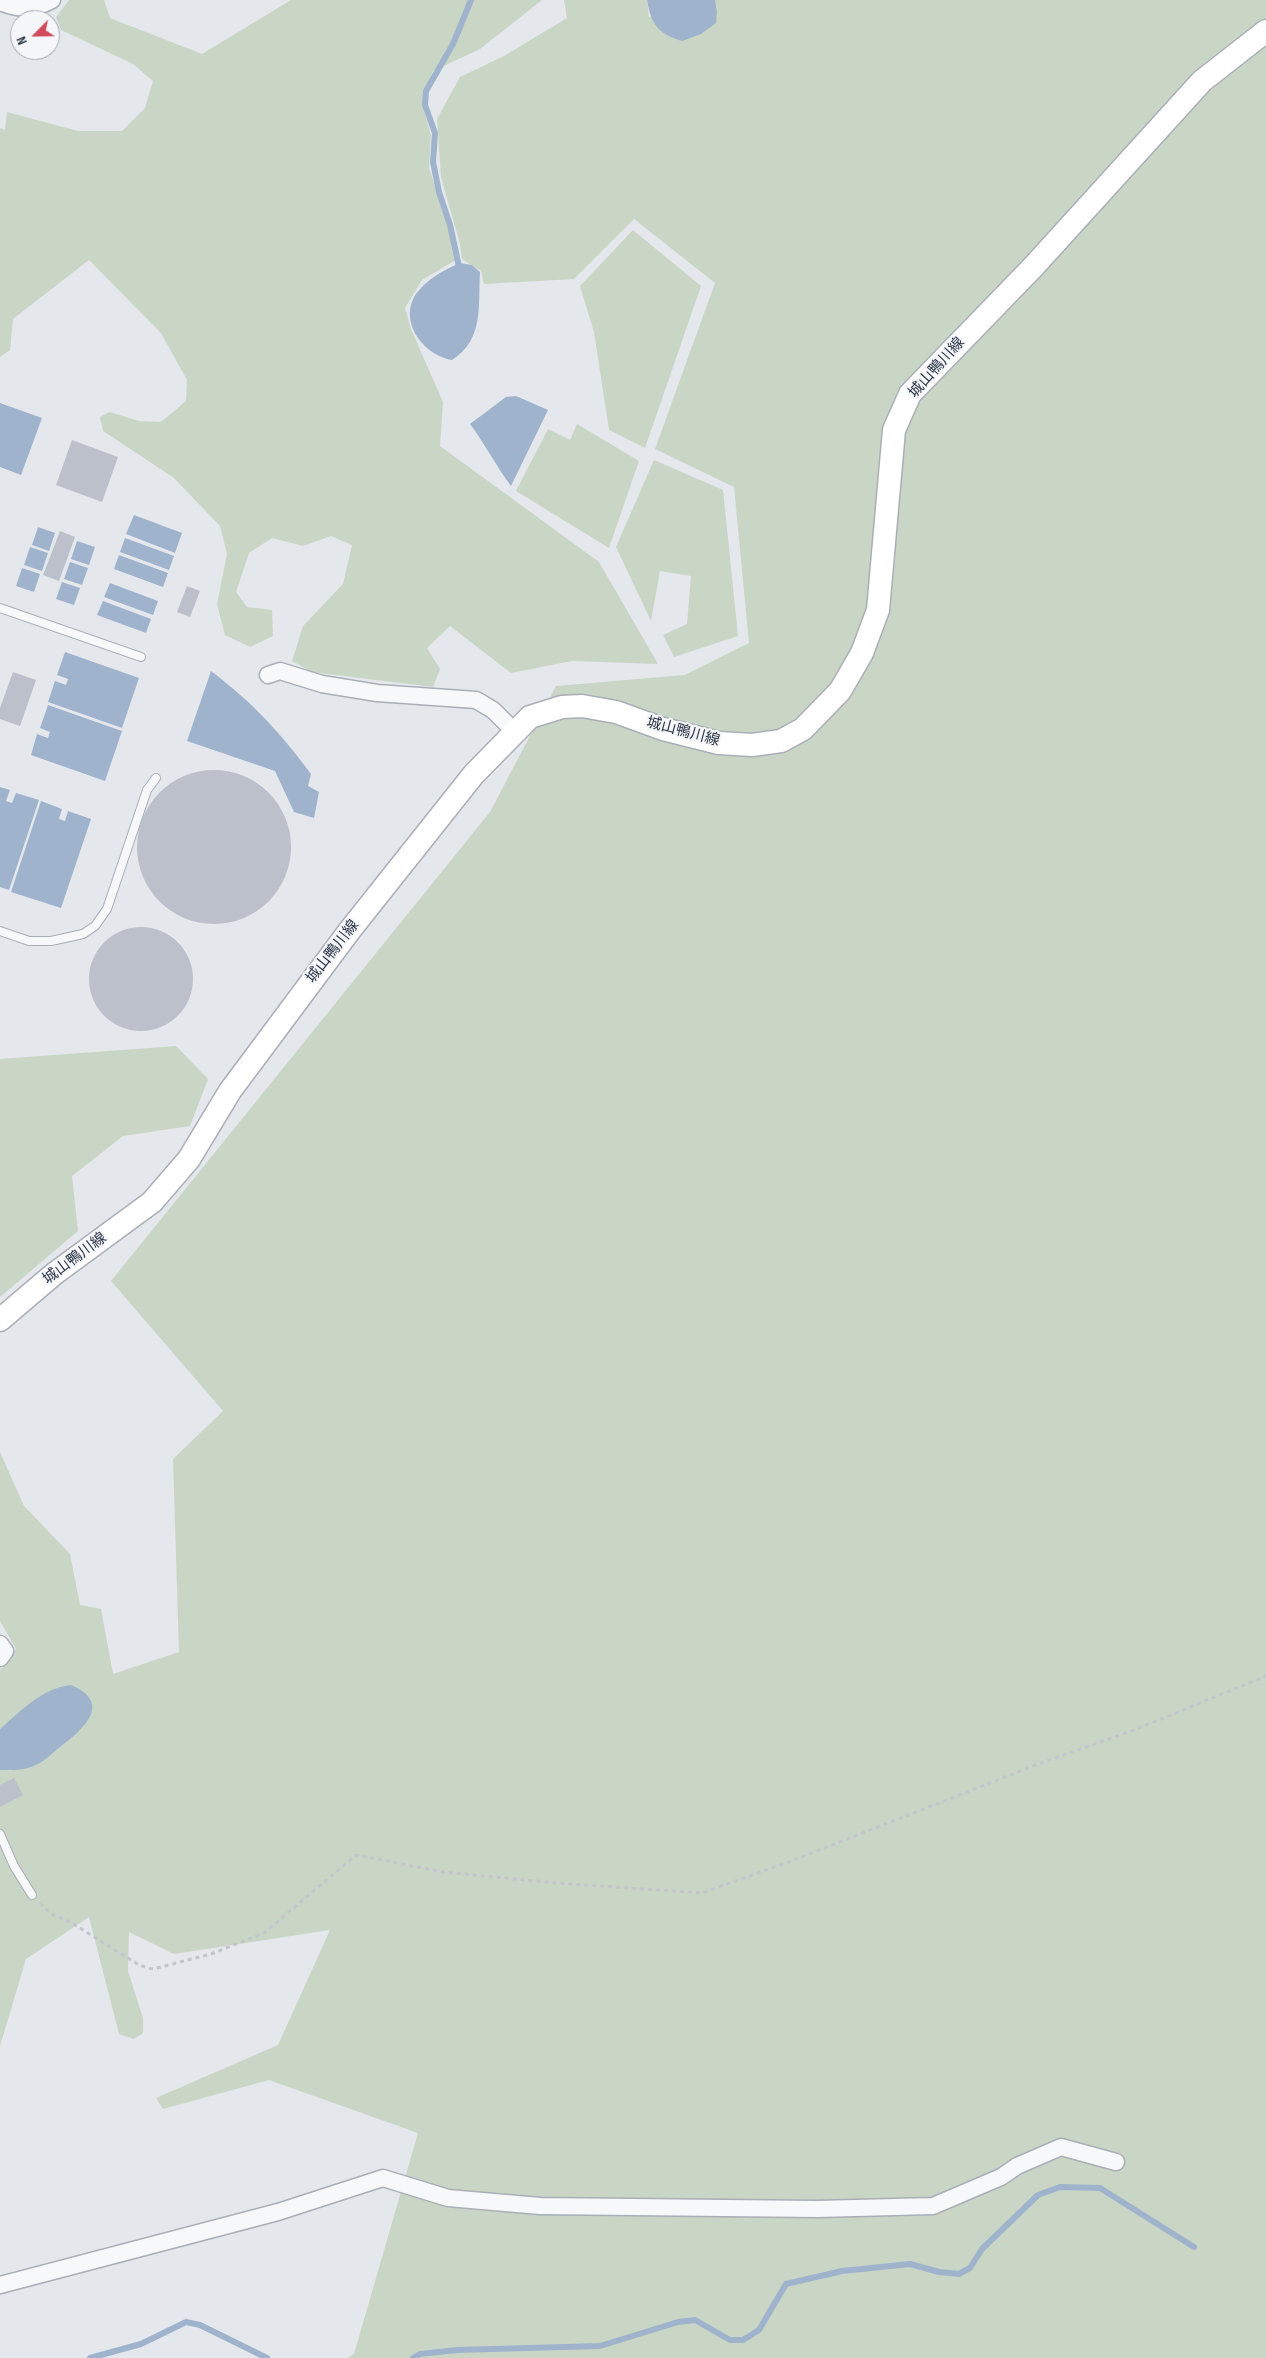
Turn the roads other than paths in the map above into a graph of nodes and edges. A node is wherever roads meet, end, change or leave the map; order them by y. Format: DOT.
graph roads {
  1 [pos="52,0"];
  2 [pos="0,2"];
  3 [pos="1266,31"];
  4 [pos="0,608"];
  5 [pos="141,657"];
  6 [pos="268,674"];
  7 [pos="515,732"];
  8 [pos="156,778"];
  9 [pos="0,931"];
  10 [pos="0,1320"];
  11 [pos="0,1644"];
  12 [pos="0,1658"];
  13 [pos="0,1834"];
  14 [pos="32,1895"];
  15 [pos="1116,2162"];
  16 [pos="0,2285"];
  1 -- 2 [label="street"];
  3 -- 7 [label="main road, 城山鴨川線"];
  4 -- 5 [label="lane"];
  6 -- 7 [label="street"];
  7 -- 10 [label="main road, 城山鴨川線"];
  8 -- 9 [label="lane"];
  11 -- 12 [label="street"];
  13 -- 14 [label="lane"];
  15 -- 16 [label="street"];
}
